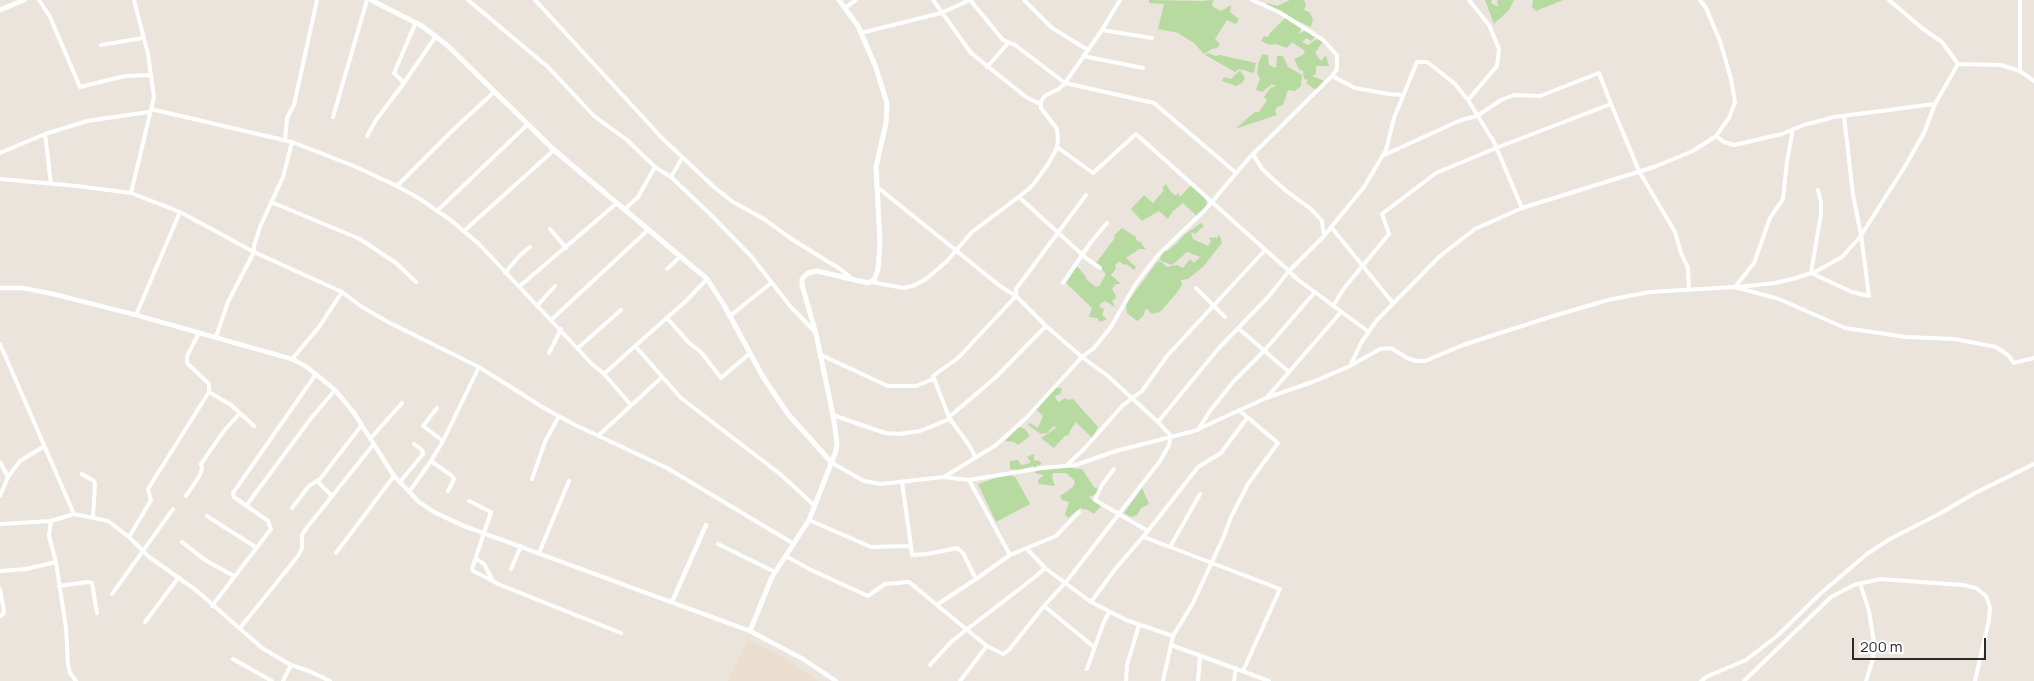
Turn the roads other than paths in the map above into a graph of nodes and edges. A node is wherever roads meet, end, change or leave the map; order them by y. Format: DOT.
graph roads {
  1 [pos="24,0"];
  2 [pos="39,0"];
  3 [pos="134,0"];
  4 [pos="317,0"];
  5 [pos="367,0"];
  6 [pos="371,0"];
  7 [pos="468,0"];
  8 [pos="535,0"];
  9 [pos="839,0"];
  10 [pos="856,0"];
  11 [pos="933,0"];
  12 [pos="970,0"];
  13 [pos="1024,0"];
  14 [pos="1113,0"];
  15 [pos="1252,0"];
  16 [pos="1469,0"];
  17 [pos="1700,0"];
  18 [pos="1889,0"];
  19 [pos="2020,0"];
  20 [pos="1119,2"];
  21 [pos="846,7"];
  22 [pos="0,10"];
  23 [pos="941,13"];
  24 [pos="416,22"];
  25 [pos="1102,30"];
  26 [pos="862,33"];
  27 [pos="436,36"];
  28 [pos="143,38"];
  29 [pos="1152,38"];
  30 [pos="1008,43"];
  31 [pos="101,45"];
  32 [pos="1088,50"];
  33 [pos="1083,56"];
  34 [pos="1958,64"];
  35 [pos="987,66"];
  36 [pos="1143,68"];
  37 [pos="2020,72"];
  38 [pos="151,75"];
  39 [pos="1332,76"];
  40 [pos="2034,81"];
  41 [pos="404,83"];
  42 [pos="1065,83"];
  43 [pos="494,92"];
  44 [pos="1403,95"];
  45 [pos="1468,100"];
  46 [pos="1040,104"];
  47 [pos="1611,104"];
  48 [pos="1935,104"];
  49 [pos="150,111"];
  50 [pos="1477,116"];
  51 [pos="1844,116"];
  52 [pos="333,117"];
  53 [pos="528,124"];
  54 [pos="1793,129"];
  55 [pos="45,134"];
  56 [pos="367,136"];
  57 [pos="1716,136"];
  58 [pos="284,140"];
  59 [pos="292,142"];
  60 [pos="1057,147"];
  61 [pos="1496,148"];
  62 [pos="554,150"];
  63 [pos="0,154"];
  64 [pos="1252,154"];
  65 [pos="1382,156"];
  66 [pos="682,158"];
  67 [pos="655,167"];
  68 [pos="1639,171"];
  69 [pos="1236,172"];
  70 [pos="670,177"];
  71 [pos="0,179"];
  72 [pos="51,184"];
  73 [pos="397,186"];
  74 [pos="876,186"];
  75 [pos="1818,190"];
  76 [pos="131,193"];
  77 [pos="1086,195"];
  78 [pos="1018,197"];
  79 [pos="271,202"];
  80 [pos="1211,202"];
  81 [pos="617,203"];
  82 [pos="1522,208"];
  83 [pos="625,209"];
  84 [pos="438,210"];
  85 [pos="180,212"];
  86 [pos="1108,223"];
  87 [pos="1331,227"];
  88 [pos="550,229"];
  89 [pos="648,229"];
  90 [pos="464,231"];
  91 [pos="1058,231"];
  92 [pos="1861,235"];
  93 [pos="1324,236"];
  94 [pos="530,247"];
  95 [pos="566,248"];
  96 [pos="1265,250"];
  97 [pos="956,251"];
  98 [pos="254,252"];
  99 [pos="1082,254"];
  100 [pos="681,256"];
  101 [pos="1362,264"];
  102 [pos="1100,268"];
  103 [pos="667,269"];
  104 [pos="1289,271"];
  105 [pos="505,273"];
  106 [pos="1811,273"];
  107 [pos="850,277"];
  108 [pos="707,279"];
  109 [pos="416,282"];
  110 [pos="871,282"];
  111 [pos="771,283"];
  112 [pos="1063,283"];
  113 [pos="520,286"];
  114 [pos="555,286"];
  115 [pos="1735,287"];
  116 [pos="0,288"];
  117 [pos="1196,288"];
  118 [pos="1690,289"];
  119 [pos="342,292"];
  120 [pos="1315,292"];
  121 [pos="1016,296"];
  122 [pos="1393,303"];
  123 [pos="537,306"];
  124 [pos="1213,306"];
  125 [pos="1333,306"];
  126 [pos="620,310"];
  127 [pos="1341,312"];
  128 [pos="136,315"];
  129 [pos="730,316"];
  130 [pos="1225,317"];
  131 [pos="667,318"];
  132 [pos="551,320"];
  133 [pos="1046,326"];
  134 [pos="1238,328"];
  135 [pos="561,329"];
  136 [pos="1369,332"];
  137 [pos="199,333"];
  138 [pos="816,334"];
  139 [pos="216,336"];
  140 [pos="0,344"];
  141 [pos="635,346"];
  142 [pos="578,348"];
  143 [pos="1,350"];
  144 [pos="1264,351"];
  145 [pos="549,353"];
  146 [pos="749,354"];
  147 [pos="821,355"];
  148 [pos="1082,358"];
  149 [pos="2034,358"];
  150 [pos="292,359"];
  151 [pos="1350,366"];
  152 [pos="480,367"];
  153 [pos="1289,372"];
  154 [pos="316,374"];
  155 [pos="604,374"];
  156 [pos="662,378"];
  157 [pos="933,379"];
  158 [pos="335,390"];
  159 [pos="209,392"];
  160 [pos="1266,398"];
  161 [pos="1132,399"];
  162 [pos="402,403"];
  163 [pos="631,405"];
  164 [pos="438,408"];
  165 [pos="1240,411"];
  166 [pos="240,413"];
  167 [pos="834,415"];
  168 [pos="559,416"];
  169 [pos="949,418"];
  170 [pos="1247,418"];
  171 [pos="1158,422"];
  172 [pos="254,426"];
  173 [pos="361,426"];
  174 [pos="1198,430"];
  175 [pos="598,436"];
  176 [pos="1171,436"];
  177 [pos="370,439"];
  178 [pos="443,442"];
  179 [pos="414,444"];
  180 [pos="373,445"];
  181 [pos="44,447"];
  182 [pos="976,458"];
  183 [pos="432,461"];
  184 [pos="0,462"];
  185 [pos="832,463"];
  186 [pos="2034,464"];
  187 [pos="1066,466"];
  188 [pos="1114,469"];
  189 [pos="82,474"];
  190 [pos="394,476"];
  191 [pos="8,477"];
  192 [pos="943,478"];
  193 [pos="532,479"];
  194 [pos="969,480"];
  195 [pos="316,481"];
  196 [pos="570,481"];
  197 [pos="400,482"];
  198 [pos="902,482"];
  199 [pos="448,491"];
  200 [pos="409,492"];
  201 [pos="1200,494"];
  202 [pos="0,496"];
  203 [pos="186,496"];
  204 [pos="332,496"];
  205 [pos="469,501"];
  206 [pos="246,506"];
  207 [pos="815,506"];
  208 [pos="292,508"];
  209 [pos="174,509"];
  210 [pos="1079,512"];
  211 [pos="74,514"];
  212 [pos="1119,514"];
  213 [pos="207,516"];
  214 [pos="92,517"];
  215 [pos="809,520"];
  216 [pos="51,521"];
  217 [pos="0,524"];
  218 [pos="706,525"];
  219 [pos="1148,531"];
  220 [pos="485,533"];
  221 [pos="129,537"];
  222 [pos="1144,537"];
  223 [pos="182,542"];
  224 [pos="718,544"];
  225 [pos="794,544"];
  226 [pos="521,546"];
  227 [pos="911,546"];
  228 [pos="1170,547"];
  229 [pos="257,548"];
  230 [pos="1027,549"];
  231 [pos="142,551"];
  232 [pos="336,553"];
  233 [pos="539,553"];
  234 [pos="1010,555"];
  235 [pos="786,556"];
  236 [pos="476,560"];
  237 [pos="56,562"];
  238 [pos="1212,563"];
  239 [pos="1045,568"];
  240 [pos="511,570"];
  241 [pos="0,571"];
  242 [pos="775,572"];
  243 [pos="234,576"];
  244 [pos="178,577"];
  245 [pos="976,579"];
  246 [pos="492,581"];
  247 [pos="1066,582"];
  248 [pos="1860,583"];
  249 [pos="59,586"];
  250 [pos="0,588"];
  251 [pos="112,594"];
  252 [pos="672,602"];
  253 [pos="1091,602"];
  254 [pos="938,604"];
  255 [pos="212,606"];
  256 [pos="1044,606"];
  257 [pos="1109,612"];
  258 [pos="97,613"];
  259 [pos="0,616"];
  260 [pos="145,622"];
  261 [pos="1139,625"];
  262 [pos="240,628"];
  263 [pos="967,630"];
  264 [pos="750,631"];
  265 [pos="621,633"];
  266 [pos="1173,636"];
  267 [pos="1171,645"];
  268 [pos="988,647"];
  269 [pos="1094,647"];
  270 [pos="1200,656"];
  271 [pos="233,660"];
  272 [pos="930,665"];
  273 [pos="291,666"];
  274 [pos="1236,668"];
  275 [pos="1087,669"];
  276 [pos="1243,671"];
  277 [pos="76,681"];
  278 [pos="272,681"];
  279 [pos="283,681"];
  280 [pos="330,681"];
  281 [pos="836,681"];
  282 [pos="960,681"];
  283 [pos="1126,681"];
  284 [pos="1163,681"];
  285 [pos="1198,681"];
  286 [pos="1234,681"];
  287 [pos="1268,681"];
  288 [pos="1701,681"];
  289 [pos="1744,681"];
  290 [pos="1866,681"];
  291 [pos="1975,681"];
  1 -- 22 [label="main road"];
  2 -- 38 [label="street"];
  3 -- 28 [label="street"];
  4 -- 58 [label="street"];
  5 -- 52 [label="street"];
  6 -- 24 [label="main road"];
  7 -- 67 [label="street"];
  8 -- 66 [label="street"];
  9 -- 21 [label="main road"];
  10 -- 21 [label="street"];
  11 -- 23 [label="street"];
  12 -- 23 [label="street"];
  12 -- 30 [label="street"];
  13 -- 32 [label="street"];
  14 -- 20 [label="street"];
  15 -- 39 [label="street"];
  16 -- 45 [label="street"];
  17 -- 57 [label="street"];
  18 -- 34 [label="street"];
  19 -- 37 [label="street"];
  20 -- 25 [label="street"];
  21 -- 26 [label="main road"];
  23 -- 26 [label="street"];
  23 -- 35 [label="street"];
  24 -- 27 [label="main road"];
  24 -- 41 [label="street"];
  25 -- 29 [label="street"];
  25 -- 32 [label="street"];
  26 -- 74 [label="main road"];
  27 -- 41 [label="street"];
  27 -- 43 [label="main road"];
  28 -- 31 [label="street"];
  28 -- 38 [label="street"];
  30 -- 35 [label="street"];
  30 -- 42 [label="street"];
  32 -- 33 [label="street"];
  33 -- 36 [label="street"];
  33 -- 42 [label="street"];
  34 -- 37 [label="street"];
  34 -- 48 [label="street"];
  35 -- 46 [label="street"];
  37 -- 40 [label="street"];
  38 -- 49 [label="street"];
  39 -- 44 [label="street"];
  39 -- 64 [label="street"];
  41 -- 56 [label="street"];
  42 -- 46 [label="street"];
  42 -- 69 [label="street"];
  43 -- 53 [label="main road"];
  43 -- 73 [label="street"];
  44 -- 45 [label="street"];
  44 -- 65 [label="street"];
  45 -- 50 [label="street"];
  46 -- 60 [label="street"];
  47 -- 50 [label="street"];
  47 -- 61 [label="street"];
  47 -- 68 [label="street"];
  48 -- 51 [label="street"];
  48 -- 92 [label="street"];
  49 -- 55 [label="street"];
  49 -- 58 [label="street"];
  49 -- 76 [label="street"];
  50 -- 61 [label="street"];
  50 -- 65 [label="street"];
  51 -- 54 [label="street"];
  51 -- 92 [label="street"];
  53 -- 62 [label="main road"];
  53 -- 84 [label="street"];
  54 -- 57 [label="street"];
  54 -- 115 [label="street"];
  55 -- 63 [label="street"];
  55 -- 72 [label="street"];
  57 -- 68 [label="street"];
  58 -- 59 [label="street"];
  59 -- 73 [label="street"];
  59 -- 79 [label="street"];
  60 -- 78 [label="street"];
  60 -- 80 [label="street"];
  61 -- 82 [label="street"];
  61 -- 101 [label="street"];
  62 -- 81 [label="main road"];
  62 -- 90 [label="street"];
  64 -- 69 [label="street"];
  64 -- 93 [label="street"];
  65 -- 87 [label="street"];
  66 -- 70 [label="street"];
  66 -- 107 [label="street"];
  67 -- 70 [label="street"];
  67 -- 83 [label="street"];
  68 -- 82 [label="street"];
  68 -- 118 [label="street"];
  69 -- 80 [label="street"];
  70 -- 111 [label="street"];
  71 -- 72 [label="street"];
  72 -- 76 [label="street"];
  73 -- 84 [label="street"];
  74 -- 97 [label="street"];
  74 -- 110 [label="main road"];
  75 -- 106 [label="street"];
  76 -- 85 [label="street"];
  77 -- 91 [label="street"];
  78 -- 91 [label="street"];
  78 -- 97 [label="street"];
  79 -- 98 [label="street"];
  79 -- 109 [label="street"];
  80 -- 96 [label="street"];
  80 -- 148 [label="street"];
  81 -- 83 [label="main road"];
  81 -- 95 [label="street"];
  82 -- 122 [label="street"];
  83 -- 89 [label="main road"];
  84 -- 90 [label="street"];
  85 -- 98 [label="street"];
  85 -- 128 [label="street"];
  86 -- 99 [label="street"];
  87 -- 93 [label="street"];
  87 -- 101 [label="street"];
  88 -- 95 [label="street"];
  89 -- 100 [label="main road"];
  89 -- 132 [label="street"];
  90 -- 105 [label="street"];
  91 -- 99 [label="street"];
  91 -- 121 [label="street"];
  92 -- 106 [label="street"];
  92 -- 106 [label="street"];
  93 -- 104 [label="street"];
  94 -- 105 [label="street"];
  95 -- 113 [label="street"];
  96 -- 104 [label="street"];
  96 -- 124 [label="street"];
  97 -- 110 [label="street"];
  97 -- 121 [label="street"];
  98 -- 119 [label="street"];
  98 -- 139 [label="street"];
  99 -- 102 [label="street"];
  99 -- 112 [label="street"];
  100 -- 103 [label="street"];
  100 -- 108 [label="main road"];
  101 -- 122 [label="street"];
  101 -- 125 [label="street"];
  104 -- 120 [label="street"];
  104 -- 134 [label="street"];
  105 -- 113 [label="street"];
  106 -- 115 [label="street"];
  107 -- 110 [label="main road"];
  107 -- 138 [label="main road"];
  108 -- 129 [label="main road"];
  108 -- 131 [label="street"];
  111 -- 129 [label="street"];
  111 -- 138 [label="street"];
  113 -- 123 [label="street"];
  114 -- 123 [label="street"];
  115 -- 118 [label="street"];
  115 -- 149 [label="street"];
  116 -- 128 [label="street"];
  117 -- 124 [label="street"];
  118 -- 151 [label="street"];
  119 -- 150 [label="street"];
  119 -- 152 [label="street"];
  120 -- 125 [label="street"];
  120 -- 144 [label="street"];
  121 -- 133 [label="street"];
  121 -- 157 [label="street"];
  122 -- 136 [label="street"];
  123 -- 132 [label="street"];
  124 -- 130 [label="street"];
  124 -- 161 [label="street"];
  125 -- 127 [label="street"];
  126 -- 142 [label="street"];
  127 -- 136 [label="street"];
  127 -- 153 [label="street"];
  128 -- 137 [label="street"];
  129 -- 146 [label="main road"];
  131 -- 141 [label="street"];
  131 -- 146 [label="street"];
  132 -- 135 [label="street"];
  133 -- 148 [label="street"];
  133 -- 169 [label="street"];
  134 -- 144 [label="street"];
  134 -- 171 [label="street"];
  135 -- 142 [label="street"];
  135 -- 145 [label="street"];
  136 -- 151 [label="street"];
  137 -- 139 [label="street"];
  137 -- 159 [label="street"];
  138 -- 147 [label="main road"];
  139 -- 150 [label="street"];
  140 -- 143 [label="street"];
  141 -- 155 [label="street"];
  141 -- 156 [label="street"];
  142 -- 155 [label="street"];
  143 -- 181 [label="street"];
  144 -- 153 [label="street"];
  144 -- 174 [label="street"];
  146 -- 185 [label="main road"];
  147 -- 157 [label="street"];
  147 -- 167 [label="main road"];
  148 -- 161 [label="street"];
  148 -- 182 [label="street"];
  150 -- 154 [label="street"];
  151 -- 160 [label="street"];
  152 -- 168 [label="street"];
  152 -- 178 [label="street"];
  153 -- 160 [label="street"];
  154 -- 158 [label="street"];
  154 -- 206 [label="street"];
  155 -- 163 [label="street"];
  156 -- 163 [label="street"];
  156 -- 207 [label="street"];
  157 -- 169 [label="street"];
  158 -- 173 [label="street"];
  158 -- 206 [label="street"];
  159 -- 166 [label="street"];
  159 -- 221 [label="street"];
  160 -- 165 [label="street"];
  161 -- 171 [label="street"];
  161 -- 187 [label="street"];
  162 -- 177 [label="street"];
  163 -- 175 [label="street"];
  164 -- 178 [label="street"];
  165 -- 170 [label="street"];
  165 -- 174 [label="street"];
  166 -- 172 [label="street"];
  166 -- 203 [label="street"];
  167 -- 169 [label="street"];
  167 -- 185 [label="main road"];
  168 -- 175 [label="street"];
  168 -- 193 [label="street"];
  169 -- 182 [label="street"];
  170 -- 219 [label="street"];
  170 -- 238 [label="street"];
  171 -- 176 [label="street"];
  173 -- 177 [label="street"];
  173 -- 195 [label="street"];
  174 -- 176 [label="street"];
  175 -- 225 [label="street"];
  176 -- 187 [label="street"];
  176 -- 212 [label="street"];
  177 -- 180 [label="street"];
  178 -- 183 [label="street"];
  179 -- 197 [label="street"];
  180 -- 190 [label="street"];
  180 -- 204 [label="street"];
  181 -- 191 [label="street"];
  181 -- 211 [label="street"];
  182 -- 192 [label="street"];
  183 -- 199 [label="street"];
  183 -- 200 [label="street"];
  184 -- 191 [label="street"];
  185 -- 198 [label="street"];
  185 -- 207 [label="main road"];
  186 -- 288 [label="street"];
  187 -- 194 [label="street"];
  188 -- 212 [label="street"];
  189 -- 214 [label="street"];
  190 -- 197 [label="street"];
  190 -- 232 [label="street"];
  191 -- 202 [label="street"];
  192 -- 194 [label="street"];
  192 -- 198 [label="street"];
  194 -- 234 [label="street"];
  195 -- 204 [label="street"];
  195 -- 208 [label="street"];
  196 -- 233 [label="street"];
  197 -- 200 [label="street"];
  198 -- 227 [label="street"];
  200 -- 220 [label="street"];
  201 -- 228 [label="street"];
  204 -- 262 [label="street"];
  205 -- 220 [label="street"];
  206 -- 229 [label="street"];
  207 -- 215 [label="main road"];
  209 -- 231 [label="street"];
  210 -- 230 [label="street"];
  211 -- 214 [label="street"];
  211 -- 216 [label="street"];
  212 -- 219 [label="street"];
  212 -- 247 [label="street"];
  213 -- 229 [label="street"];
  214 -- 221 [label="street"];
  215 -- 225 [label="main road"];
  215 -- 227 [label="street"];
  216 -- 217 [label="street"];
  216 -- 237 [label="street"];
  218 -- 252 [label="street"];
  219 -- 222 [label="street"];
  220 -- 226 [label="street"];
  220 -- 236 [label="street"];
  221 -- 231 [label="street"];
  222 -- 228 [label="street"];
  222 -- 253 [label="street"];
  223 -- 243 [label="street"];
  224 -- 242 [label="street"];
  225 -- 235 [label="main road"];
  226 -- 233 [label="street"];
  226 -- 240 [label="street"];
  227 -- 245 [label="street"];
  228 -- 238 [label="street"];
  229 -- 243 [label="street"];
  230 -- 234 [label="street"];
  230 -- 239 [label="street"];
  231 -- 244 [label="street"];
  231 -- 251 [label="street"];
  233 -- 252 [label="street"];
  234 -- 245 [label="street"];
  235 -- 242 [label="main road"];
  235 -- 254 [label="street"];
  236 -- 246 [label="street"];
  236 -- 246 [label="street"];
  237 -- 241 [label="street"];
  237 -- 249 [label="street"];
  238 -- 266 [label="street"];
  238 -- 276 [label="street"];
  239 -- 247 [label="street"];
  239 -- 263 [label="street"];
  242 -- 264 [label="main road"];
  243 -- 255 [label="street"];
  244 -- 255 [label="street"];
  244 -- 260 [label="street"];
  245 -- 254 [label="street"];
  246 -- 265 [label="street"];
  247 -- 253 [label="street"];
  247 -- 256 [label="street"];
  248 -- 289 [label="street"];
  248 -- 290 [label="street"];
  248 -- 291 [label="street"];
  249 -- 258 [label="street"];
  249 -- 277 [label="street"];
  250 -- 259 [label="street"];
  252 -- 264 [label="street"];
  253 -- 257 [label="street"];
  254 -- 263 [label="street"];
  255 -- 262 [label="street"];
  256 -- 268 [label="street"];
  256 -- 269 [label="street"];
  257 -- 261 [label="street"];
  257 -- 269 [label="street"];
  261 -- 266 [label="street"];
  261 -- 283 [label="street"];
  262 -- 273 [label="street"];
  263 -- 268 [label="street"];
  263 -- 272 [label="street"];
  264 -- 281 [label="street"];
  266 -- 267 [label="street"];
  267 -- 270 [label="street"];
  267 -- 284 [label="street"];
  268 -- 282 [label="street"];
  269 -- 275 [label="street"];
  270 -- 274 [label="street"];
  270 -- 285 [label="street"];
  271 -- 278 [label="street"];
  273 -- 279 [label="street"];
  273 -- 280 [label="street"];
  274 -- 276 [label="street"];
  274 -- 286 [label="street"];
  276 -- 287 [label="street"];
}
